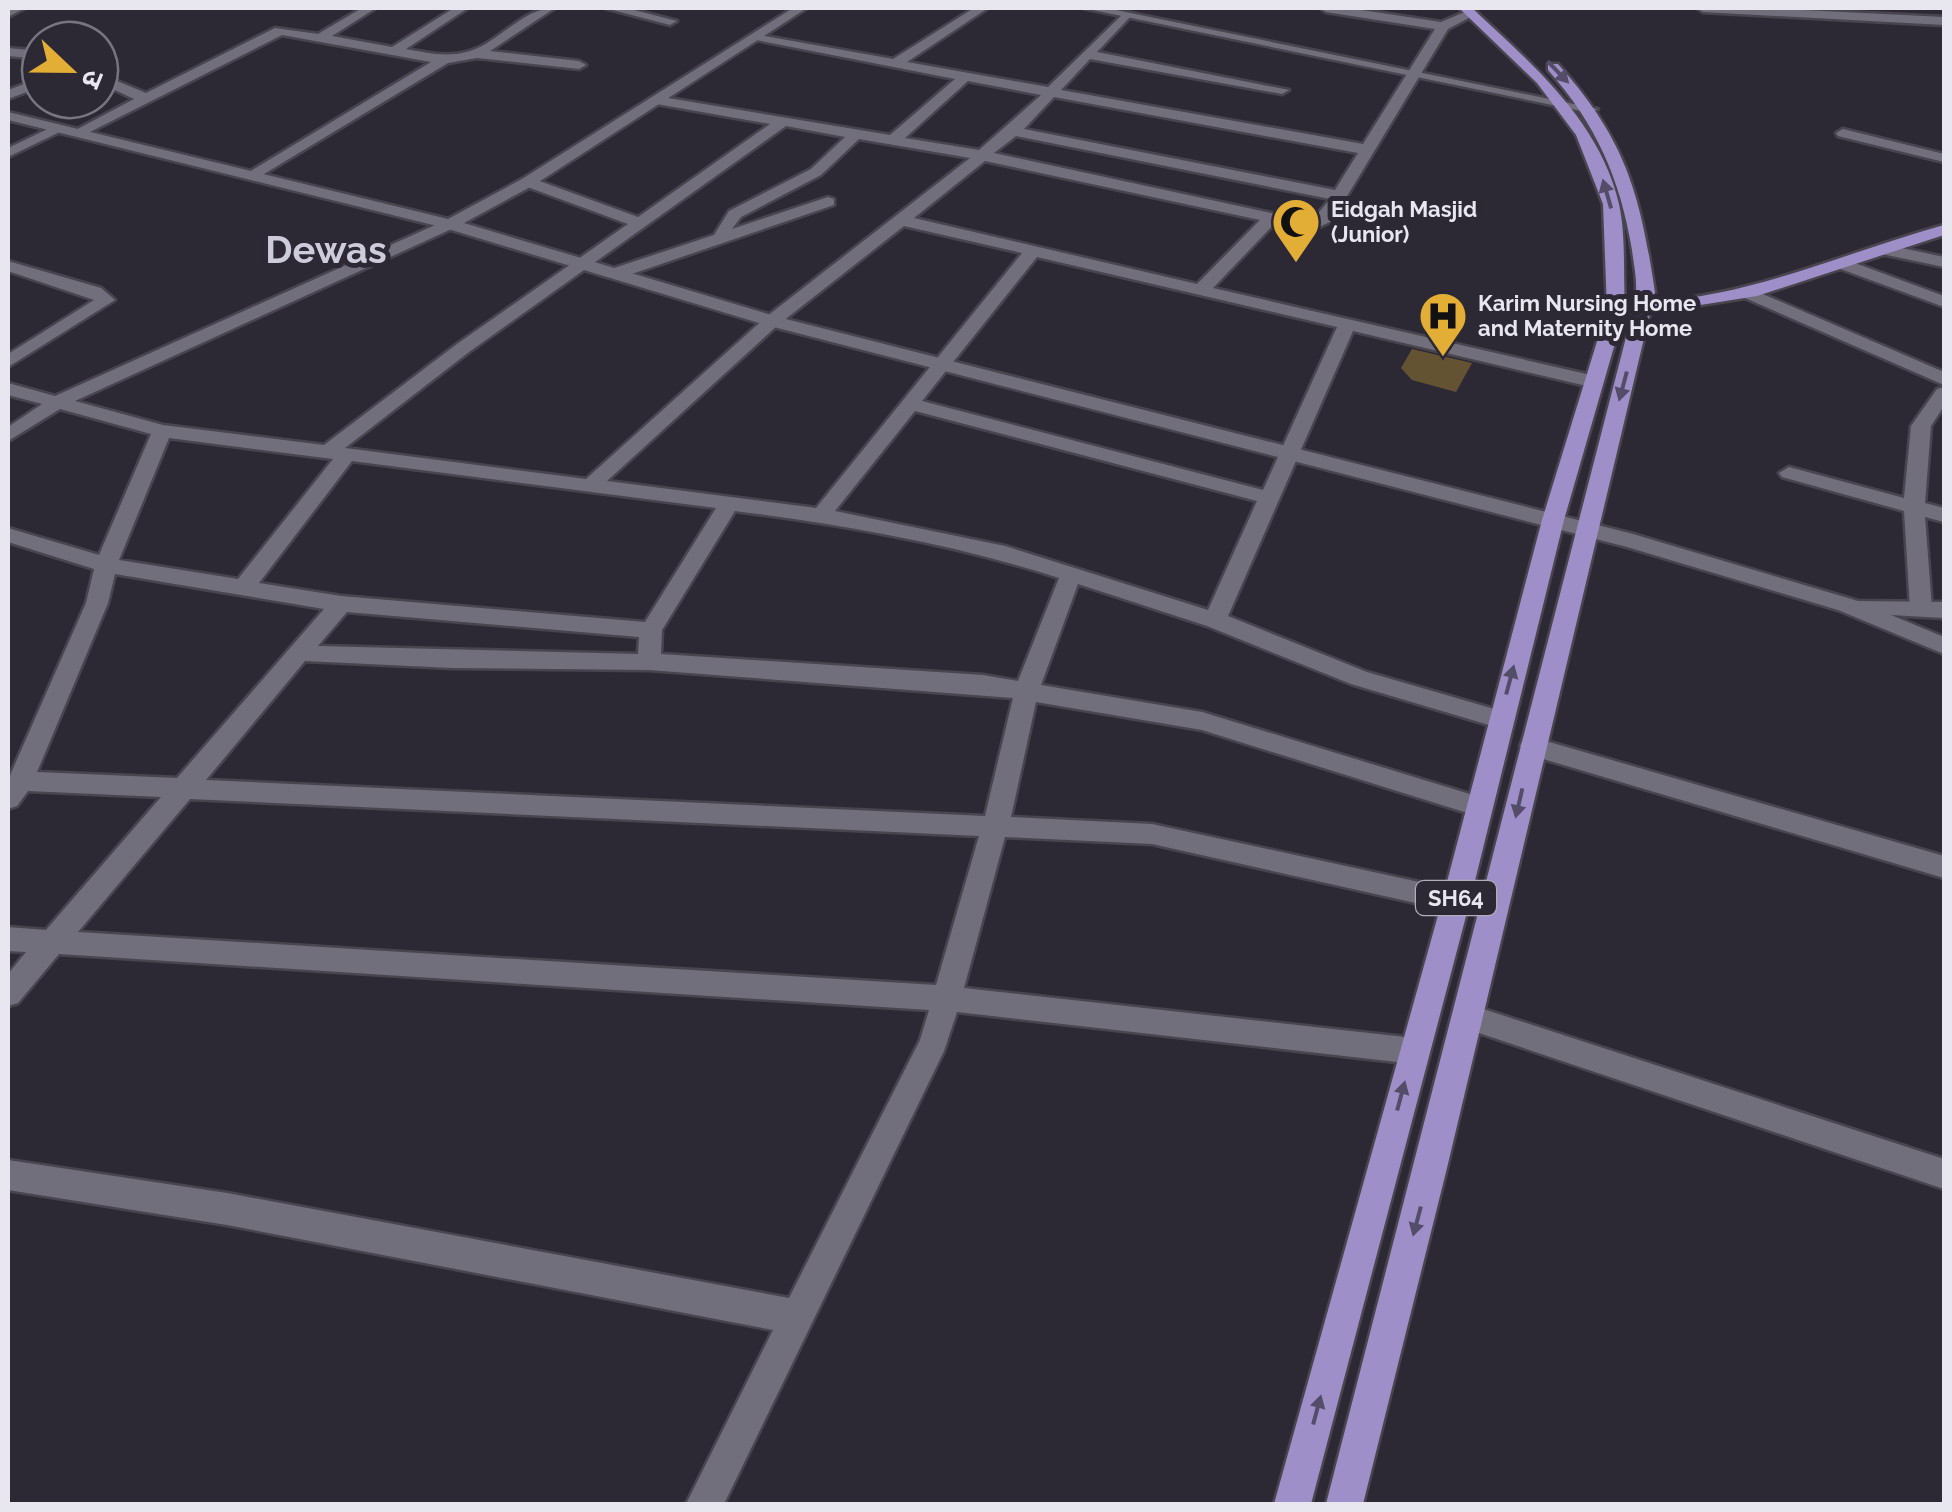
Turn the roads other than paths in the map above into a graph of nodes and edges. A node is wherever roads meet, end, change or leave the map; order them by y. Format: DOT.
graph roads {
  1 [pos="19,8"];
  2 [pos="370,8"];
  3 [pos="462,8"];
  4 [pos="549,8"];
  5 [pos="611,8"];
  6 [pos="801,8"];
  7 [pos="982,8"];
  8 [pos="1089,8"];
  9 [pos="1326,8"];
  10 [pos="1703,8"];
  11 [pos="1711,8"];
  12 [pos="1474,10"];
  13 [pos="1874,12"];
  14 [pos="8,13"];
  15 [pos="1137,14"];
  16 [pos="670,21"];
  17 [pos="1944,22"];
  18 [pos="1443,26"];
  19 [pos="322,36"];
  20 [pos="753,38"];
  21 [pos="396,50"];
  22 [pos="478,54"];
  23 [pos="1088,55"];
  24 [pos="444,60"];
  25 [pos="895,64"];
  26 [pos="580,65"];
  27 [pos="1414,73"];
  28 [pos="966,76"];
  29 [pos="120,87"];
  30 [pos="1282,90"];
  31 [pos="1054,92"];
  32 [pos="145,98"];
  33 [pos="656,100"];
  34 [pos="1563,104"];
  35 [pos="1592,108"];
  36 [pos="8,116"];
  37 [pos="784,121"];
  38 [pos="69,130"];
  39 [pos="1013,131"];
  40 [pos="857,133"];
  41 [pos="1844,133"];
  42 [pos="894,140"];
  43 [pos="1369,150"];
  44 [pos="8,153"];
  45 [pos="985,156"];
  46 [pos="1944,158"];
  47 [pos="254,174"];
  48 [pos="528,182"];
  49 [pos="1341,196"];
  50 [pos="828,202"];
  51 [pos="1944,213"];
  52 [pos="1270,218"];
  53 [pos="901,220"];
  54 [pos="450,224"];
  55 [pos="643,224"];
  56 [pos="1944,230"];
  57 [pos="720,241"];
  58 [pos="1888,250"];
  59 [pos="1032,252"];
  60 [pos="1944,262"];
  61 [pos="586,263"];
  62 [pos="1844,264"];
  63 [pos="8,266"];
  64 [pos="616,272"];
  65 [pos="1199,292"];
  66 [pos="1750,294"];
  67 [pos="1631,300"];
  68 [pos="1944,302"];
  69 [pos="772,321"];
  70 [pos="1346,326"];
  71 [pos="8,362"];
  72 [pos="943,364"];
  73 [pos="1944,379"];
  74 [pos="1596,382"];
  75 [pos="8,389"];
  76 [pos="1944,393"];
  77 [pos="58,402"];
  78 [pos="910,404"];
  79 [pos="162,430"];
  80 [pos="8,434"];
  81 [pos="1291,451"];
  82 [pos="338,452"];
  83 [pos="1789,473"];
  84 [pos="590,486"];
  85 [pos="1270,498"];
  86 [pos="730,504"];
  87 [pos="1914,507"];
  88 [pos="1944,515"];
  89 [pos="821,516"];
  90 [pos="1553,520"];
  91 [pos="1585,529"];
  92 [pos="8,535"];
  93 [pos="106,565"];
  94 [pos="1072,574"];
  95 [pos="244,588"];
  96 [pos="341,604"];
  97 [pos="1846,605"];
  98 [pos="1932,609"];
  99 [pos="1216,620"];
  100 [pos="652,630"];
  101 [pos="1944,646"];
  102 [pos="299,653"];
  103 [pos="650,662"];
  104 [pos="1027,690"];
  105 [pos="1499,719"];
  106 [pos="1532,746"];
  107 [pos="186,789"];
  108 [pos="14,790"];
  109 [pos="1477,806"];
  110 [pos="996,824"];
  111 [pos="1944,867"];
  112 [pos="1456,900"];
  113 [pos="8,939"];
  114 [pos="50,942"];
  115 [pos="8,994"];
  116 [pos="943,998"];
  117 [pos="1468,1017"];
  118 [pos="1414,1051"];
  119 [pos="1387,1152"];
  120 [pos="1431,1168"];
  121 [pos="1944,1174"];
  122 [pos="8,1175"];
  123 [pos="798,1317"];
  124 [pos="704,1504"];
  125 [pos="1292,1504"];
  126 [pos="1344,1504"];
  1 -- 14 [label="street"];
  2 -- 19 [label="street"];
  3 -- 21 [label="street"];
  4 -- 22 [label="street"];
  5 -- 16 [label="street"];
  6 -- 20 [label="street"];
  7 -- 25 [label="street"];
  8 -- 15 [label="street"];
  9 -- 18 [label="street"];
  10 -- 11 [label="street"];
  11 -- 13 [label="street"];
  12 -- 18 [label="street"];
  12 -- 34 [label="main road"];
  12 -- 35 [label="main road, one-way"];
  13 -- 17 [label="street"];
  15 -- 23 [label="street"];
  15 -- 27 [label="street"];
  18 -- 27 [label="street"];
  19 -- 21 [label="street"];
  19 -- 32 [label="street"];
  20 -- 25 [label="street"];
  20 -- 33 [label="street"];
  21 -- 24 [label="street"];
  22 -- 24 [label="street"];
  22 -- 26 [label="street"];
  23 -- 30 [label="street"];
  23 -- 31 [label="street"];
  24 -- 47 [label="street"];
  25 -- 28 [label="street"];
  27 -- 34 [label="street"];
  27 -- 43 [label="street"];
  28 -- 31 [label="street"];
  28 -- 42 [label="street"];
  29 -- 32 [label="street"];
  31 -- 39 [label="street"];
  31 -- 43 [label="street"];
  32 -- 38 [label="street"];
  33 -- 37 [label="street"];
  33 -- 48 [label="street"];
  34 -- 35 [label="street"];
  67 -- 34 [label="main road, one-way"];
  35 -- 67 [label="main road"];
  36 -- 38 [label="street"];
  37 -- 40 [label="street"];
  37 -- 55 [label="street"];
  38 -- 44 [label="street"];
  38 -- 47 [label="street"];
  39 -- 45 [label="street"];
  39 -- 49 [label="street"];
  40 -- 42 [label="street"];
  40 -- 57 [label="street"];
  41 -- 46 [label="street"];
  42 -- 45 [label="street"];
  43 -- 49 [label="street"];
  45 -- 52 [label="street"];
  45 -- 53 [label="street"];
  47 -- 54 [label="street"];
  48 -- 54 [label="street"];
  48 -- 55 [label="street"];
  49 -- 52 [label="street"];
  50 -- 57 [label="street"];
  51 -- 67 [label="main road"];
  52 -- 65 [label="street"];
  53 -- 59 [label="street"];
  53 -- 69 [label="street"];
  54 -- 61 [label="street"];
  54 -- 77 [label="street"];
  55 -- 61 [label="street"];
  56 -- 58 [label="main road"];
  57 -- 64 [label="street"];
  58 -- 60 [label="street"];
  58 -- 62 [label="main road"];
  59 -- 65 [label="street"];
  59 -- 72 [label="street"];
  61 -- 64 [label="street"];
  61 -- 82 [label="street"];
  62 -- 66 [label="main road"];
  62 -- 68 [label="street"];
  63 -- 71 [label="street"];
  64 -- 69 [label="street"];
  65 -- 70 [label="street"];
  66 -- 67 [label="main road"];
  66 -- 73 [label="street"];
  67 -- 74 [label="main road, SH64"];
  67 -- 91 [label="main road, SH64, one-way"];
  69 -- 72 [label="street"];
  69 -- 84 [label="street"];
  70 -- 74 [label="street"];
  70 -- 81 [label="street"];
  72 -- 78 [label="street"];
  72 -- 81 [label="street"];
  74 -- 90 [label="main road, SH64"];
  75 -- 77 [label="street"];
  76 -- 87 [label="street"];
  77 -- 79 [label="street"];
  77 -- 80 [label="street"];
  78 -- 85 [label="street"];
  78 -- 89 [label="street"];
  79 -- 82 [label="street"];
  79 -- 93 [label="street"];
  81 -- 85 [label="street"];
  81 -- 90 [label="street"];
  82 -- 84 [label="street"];
  82 -- 95 [label="street"];
  83 -- 87 [label="street"];
  84 -- 86 [label="street"];
  85 -- 99 [label="street"];
  86 -- 89 [label="street"];
  86 -- 100 [label="street"];
  87 -- 88 [label="street"];
  87 -- 98 [label="street"];
  89 -- 94 [label="street"];
  90 -- 91 [label="street"];
  105 -- 90 [label="main road, SH64, one-way"];
  91 -- 97 [label="street"];
  91 -- 106 [label="main road, SH64"];
  92 -- 93 [label="street"];
  93 -- 95 [label="street"];
  93 -- 108 [label="street"];
  94 -- 99 [label="street"];
  94 -- 104 [label="street"];
  95 -- 96 [label="street"];
  96 -- 100 [label="street"];
  96 -- 102 [label="street"];
  97 -- 98 [label="street"];
  97 -- 101 [label="street"];
  99 -- 105 [label="street"];
  100 -- 103 [label="street"];
  102 -- 103 [label="street"];
  102 -- 107 [label="street"];
  103 -- 104 [label="street"];
  104 -- 109 [label="street"];
  104 -- 110 [label="street"];
  105 -- 109 [label="main road, SH64"];
  106 -- 111 [label="street"];
  106 -- 117 [label="main road, SH64, one-way"];
  107 -- 108 [label="street"];
  107 -- 110 [label="street"];
  107 -- 114 [label="street"];
  109 -- 112 [label="main road, SH64"];
  110 -- 112 [label="street"];
  110 -- 116 [label="street"];
  112 -- 118 [label="main road, SH64"];
  113 -- 114 [label="street"];
  114 -- 115 [label="street"];
  114 -- 116 [label="street"];
  116 -- 118 [label="street"];
  116 -- 123 [label="street"];
  117 -- 120 [label="main road, SH64"];
  117 -- 121 [label="street"];
  119 -- 118 [label="main road, SH64, one-way"];
  119 -- 120 [label="main road"];
  125 -- 119 [label="main road, SH64, one-way"];
  120 -- 126 [label="main road, SH64, one-way"];
  122 -- 123 [label="street"];
  123 -- 124 [label="street"];
}
